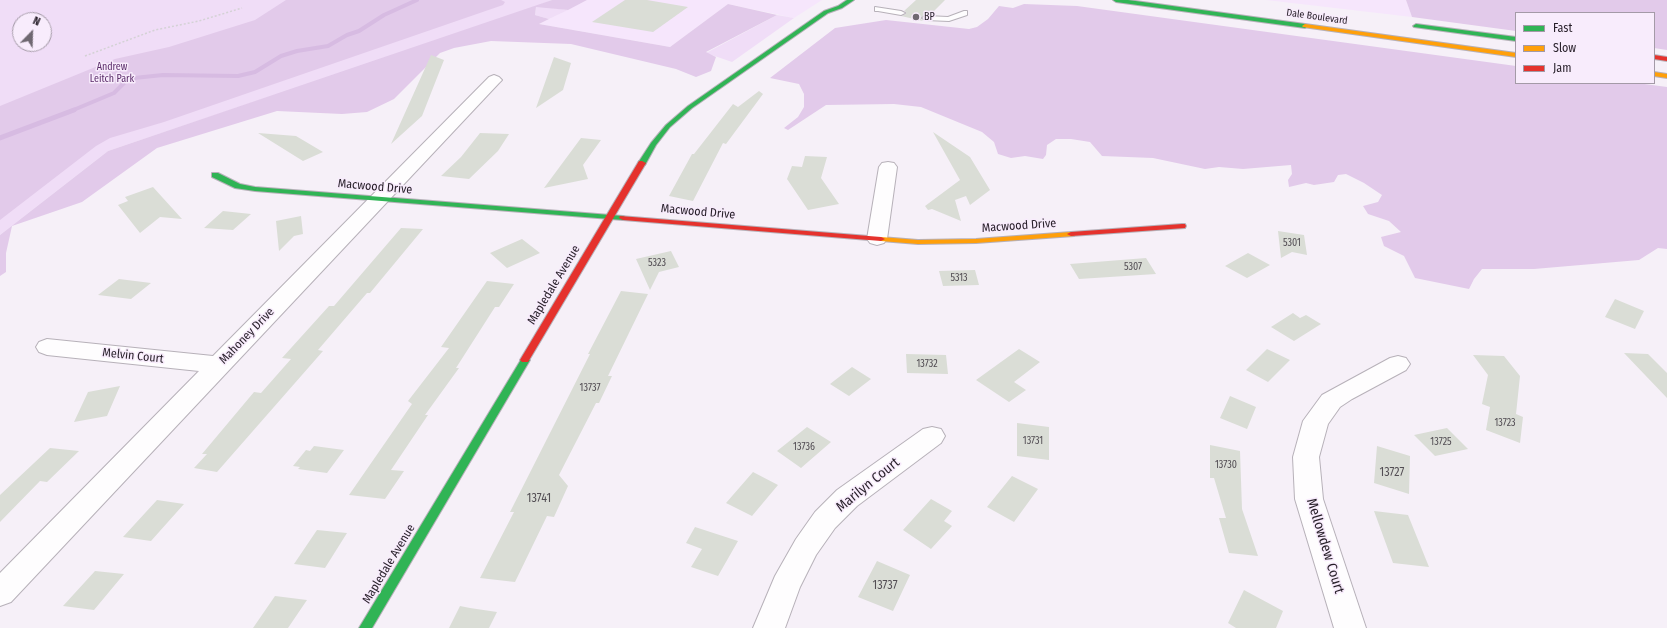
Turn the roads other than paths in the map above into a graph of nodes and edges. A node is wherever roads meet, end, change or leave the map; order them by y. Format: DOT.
graph roads {
  1 [pos="833,0"];
  2 [pos="851,0"];
  3 [pos="1116,0"];
  4 [pos="878,9"];
  5 [pos="826,12"];
  6 [pos="901,13"];
  7 [pos="964,13"];
  8 [pos="926,18"];
  9 [pos="1406,25"];
  10 [pos="1515,39"];
  11 [pos="1515,55"];
  12 [pos="1655,57"];
  13 [pos="1667,59"];
  14 [pos="1655,74"];
  15 [pos="1667,76"];
  16 [pos="494,80"];
  17 [pos="888,167"];
  18 [pos="215,174"];
  19 [pos="379,199"];
  20 [pos="608,217"];
  21 [pos="1182,226"];
  22 [pos="877,239"];
  23 [pos="47,347"];
  24 [pos="1398,364"];
  25 [pos="219,365"];
  26 [pos="932,436"];
  27 [pos="0,593"];
  28 [pos="365,628"];
  29 [pos="768,628"];
  30 [pos="1350,628"];
  1 -- 5 [label="street, Mapledale Avenue"];
  2 -- 5 [label="street, Mapledale Avenue"];
  3 -- 11 [label="street, Dale Boulevard"];
  4 -- 6 [label="lane"];
  5 -- 20 [label="street, Mapledale Avenue"];
  7 -- 8 [label="lane"];
  9 -- 10 [label="street"];
  12 -- 13 [label="street"];
  14 -- 15 [label="street"];
  16 -- 19 [label="street, Mahoney Drive"];
  17 -- 22 [label="street"];
  18 -- 19 [label="street, Macwood Drive"];
  19 -- 20 [label="street, Macwood Drive"];
  19 -- 25 [label="street, Mahoney Drive"];
  20 -- 22 [label="street, Macwood Drive"];
  20 -- 28 [label="street, Mapledale Avenue"];
  21 -- 22 [label="street, Macwood Drive"];
  23 -- 25 [label="street, Melvin Court"];
  24 -- 30 [label="street, Mellowdew Court"];
  25 -- 27 [label="street, Mahoney Drive"];
  26 -- 29 [label="street, Marilyn Court"];
}
